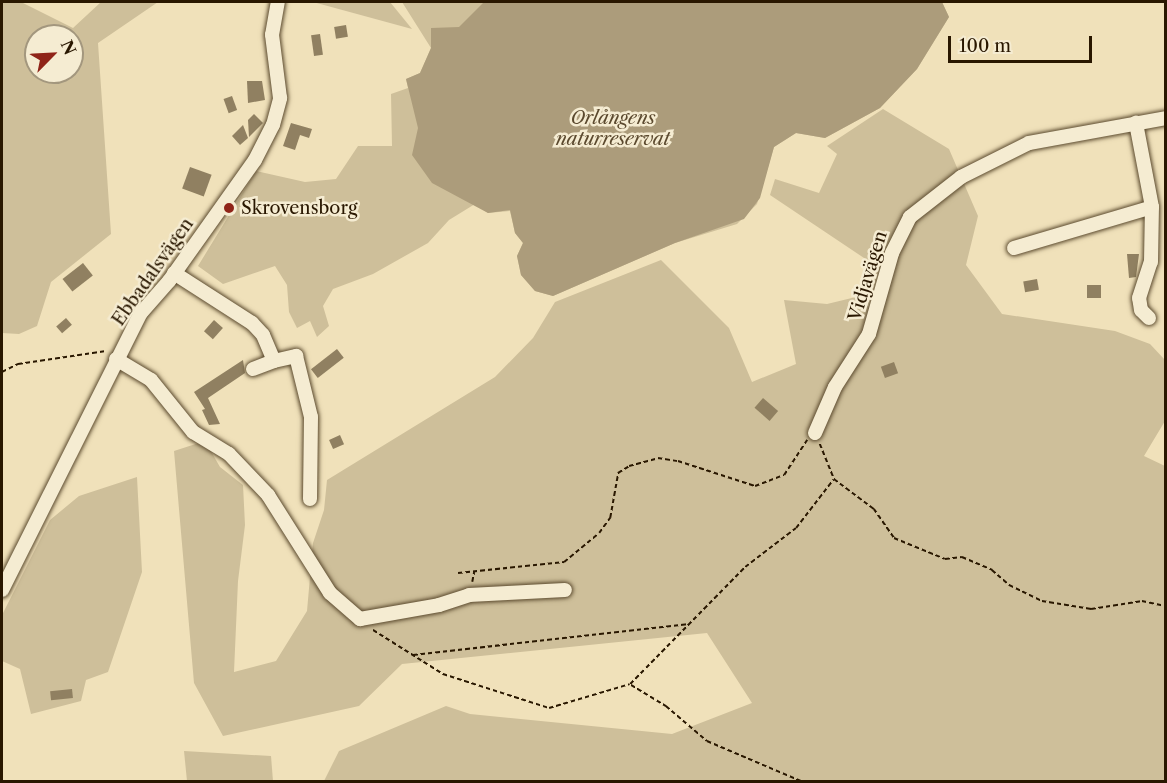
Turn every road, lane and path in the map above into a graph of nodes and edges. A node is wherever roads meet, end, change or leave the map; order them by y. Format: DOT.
graph roads {
  1 [pos="278,2"];
  2 [pos="1166,118"];
  3 [pos="1136,123"];
  4 [pos="1152,207"];
  5 [pos="1014,248"];
  6 [pos="174,273"];
  7 [pos="1149,318"];
  8 [pos="119,354"];
  9 [pos="274,361"];
  10 [pos="253,369"];
  11 [pos="2,372"];
  12 [pos="815,433"];
  13 [pos="834,479"];
  14 [pos="310,499"];
  15 [pos="458,573"];
  16 [pos="2,590"];
  17 [pos="565,591"];
  18 [pos="1166,606"];
  19 [pos="360,619"];
  20 [pos="690,624"];
  21 [pos="413,655"];
  22 [pos="630,684"];
  23 [pos="803,782"];
  1 -- 6 [label="street, Ebbadalsvägen"];
  2 -- 3 [label="street, Vidjavägen"];
  3 -- 4 [label="street"];
  3 -- 12 [label="street, Vidjavägen"];
  4 -- 5 [label="street"];
  4 -- 7 [label="street"];
  6 -- 8 [label="street, Ebbadalsvägen"];
  6 -- 9 [label="street"];
  8 -- 11 [label="path"];
  8 -- 16 [label="street, Ebbadalsvägen"];
  8 -- 19 [label="street"];
  9 -- 10 [label="street"];
  9 -- 14 [label="street"];
  12 -- 13 [label="path"];
  12 -- 15 [label="path"];
  13 -- 18 [label="path"];
  13 -- 20 [label="path"];
  17 -- 19 [label="street"];
  19 -- 21 [label="path"];
  20 -- 21 [label="path"];
  20 -- 22 [label="path"];
  21 -- 22 [label="path"];
  22 -- 23 [label="path"];
}
